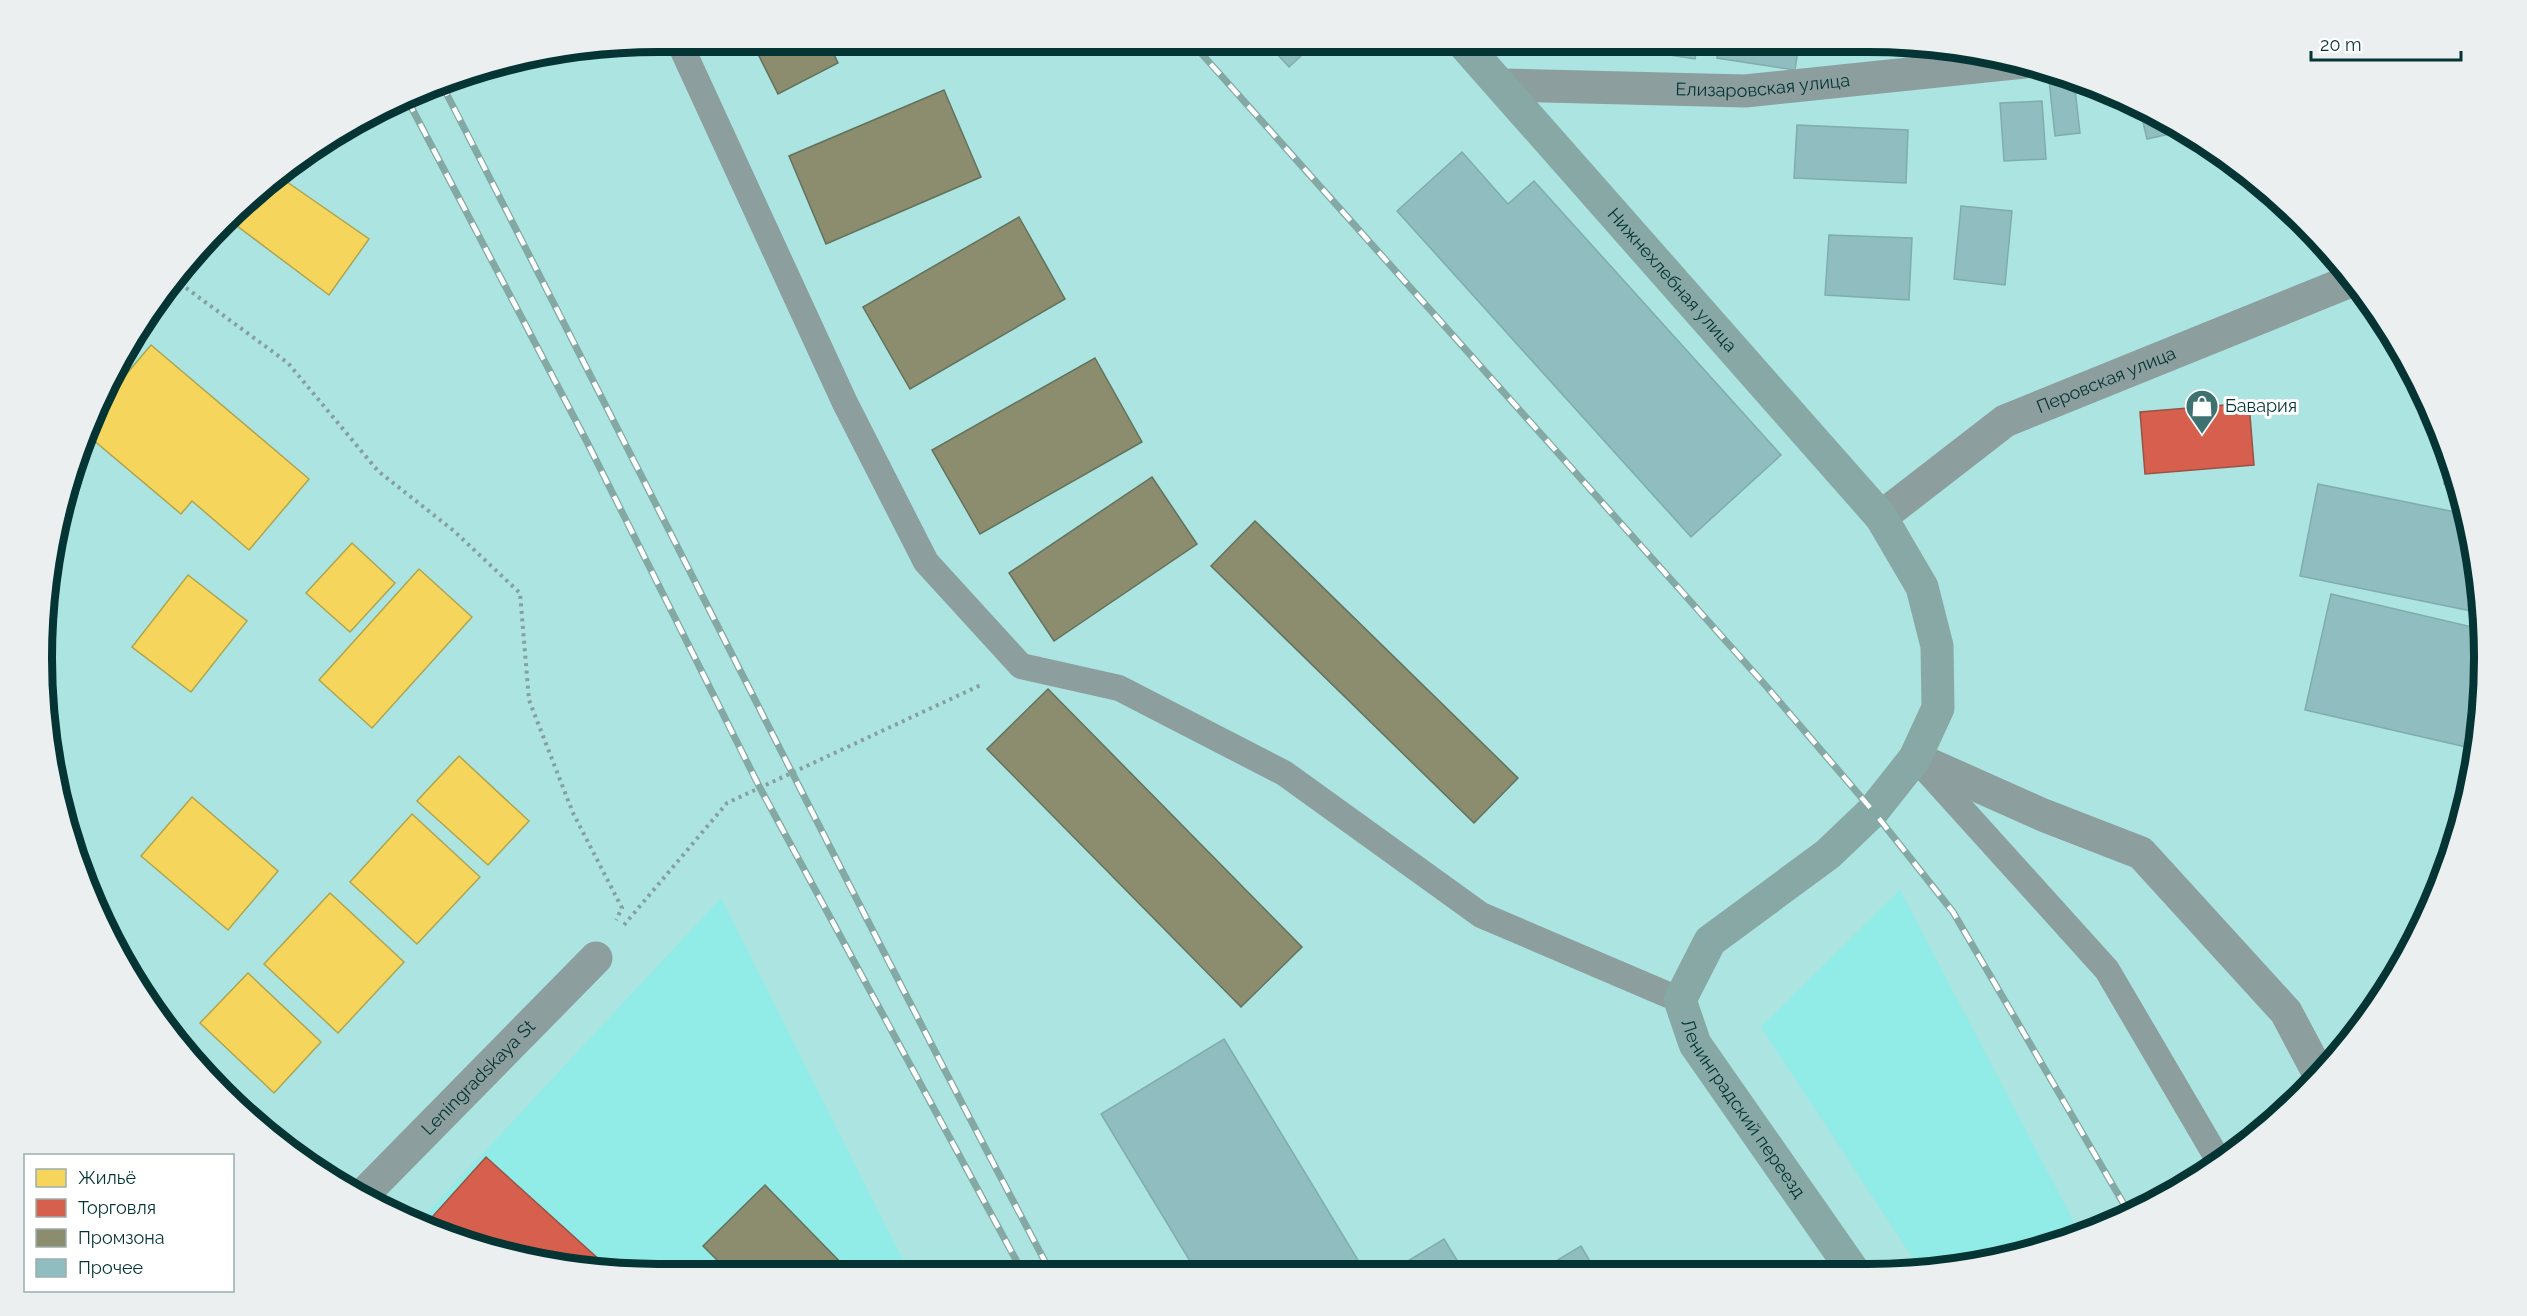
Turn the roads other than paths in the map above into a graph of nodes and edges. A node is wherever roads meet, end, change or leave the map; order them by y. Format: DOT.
graph roads {
  1 [pos="685,52"];
  2 [pos="1471,52"];
  3 [pos="1993,65"];
  4 [pos="1501,85"];
  5 [pos="2344,283"];
  6 [pos="1881,517"];
  7 [pos="1915,758"];
  8 [pos="1710,941"];
  9 [pos="596,958"];
  10 [pos="1680,1000"];
  11 [pos="2315,1067"];
  12 [pos="2215,1154"];
  13 [pos="369,1189"];
  14 [pos="1849,1264"];
  1 -- 10 [label="lane"];
  2 -- 4 [label="street, Нижнехлебная улица"];
  3 -- 4 [label="street, Елизаровская улица"];
  4 -- 6 [label="street, Нижнехлебная улица"];
  5 -- 6 [label="street, Перовская улица"];
  6 -- 7 [label="street, Нижнехлебная улица"];
  7 -- 8 [label="street, Нижнехлебная улица"];
  7 -- 11 [label="street"];
  7 -- 12 [label="lane"];
  8 -- 10 [label="street, Ленинградский переезд"];
  9 -- 13 [label="street, Leningradskaya St"];
  10 -- 14 [label="street, Ленинградский переезд"];
}
